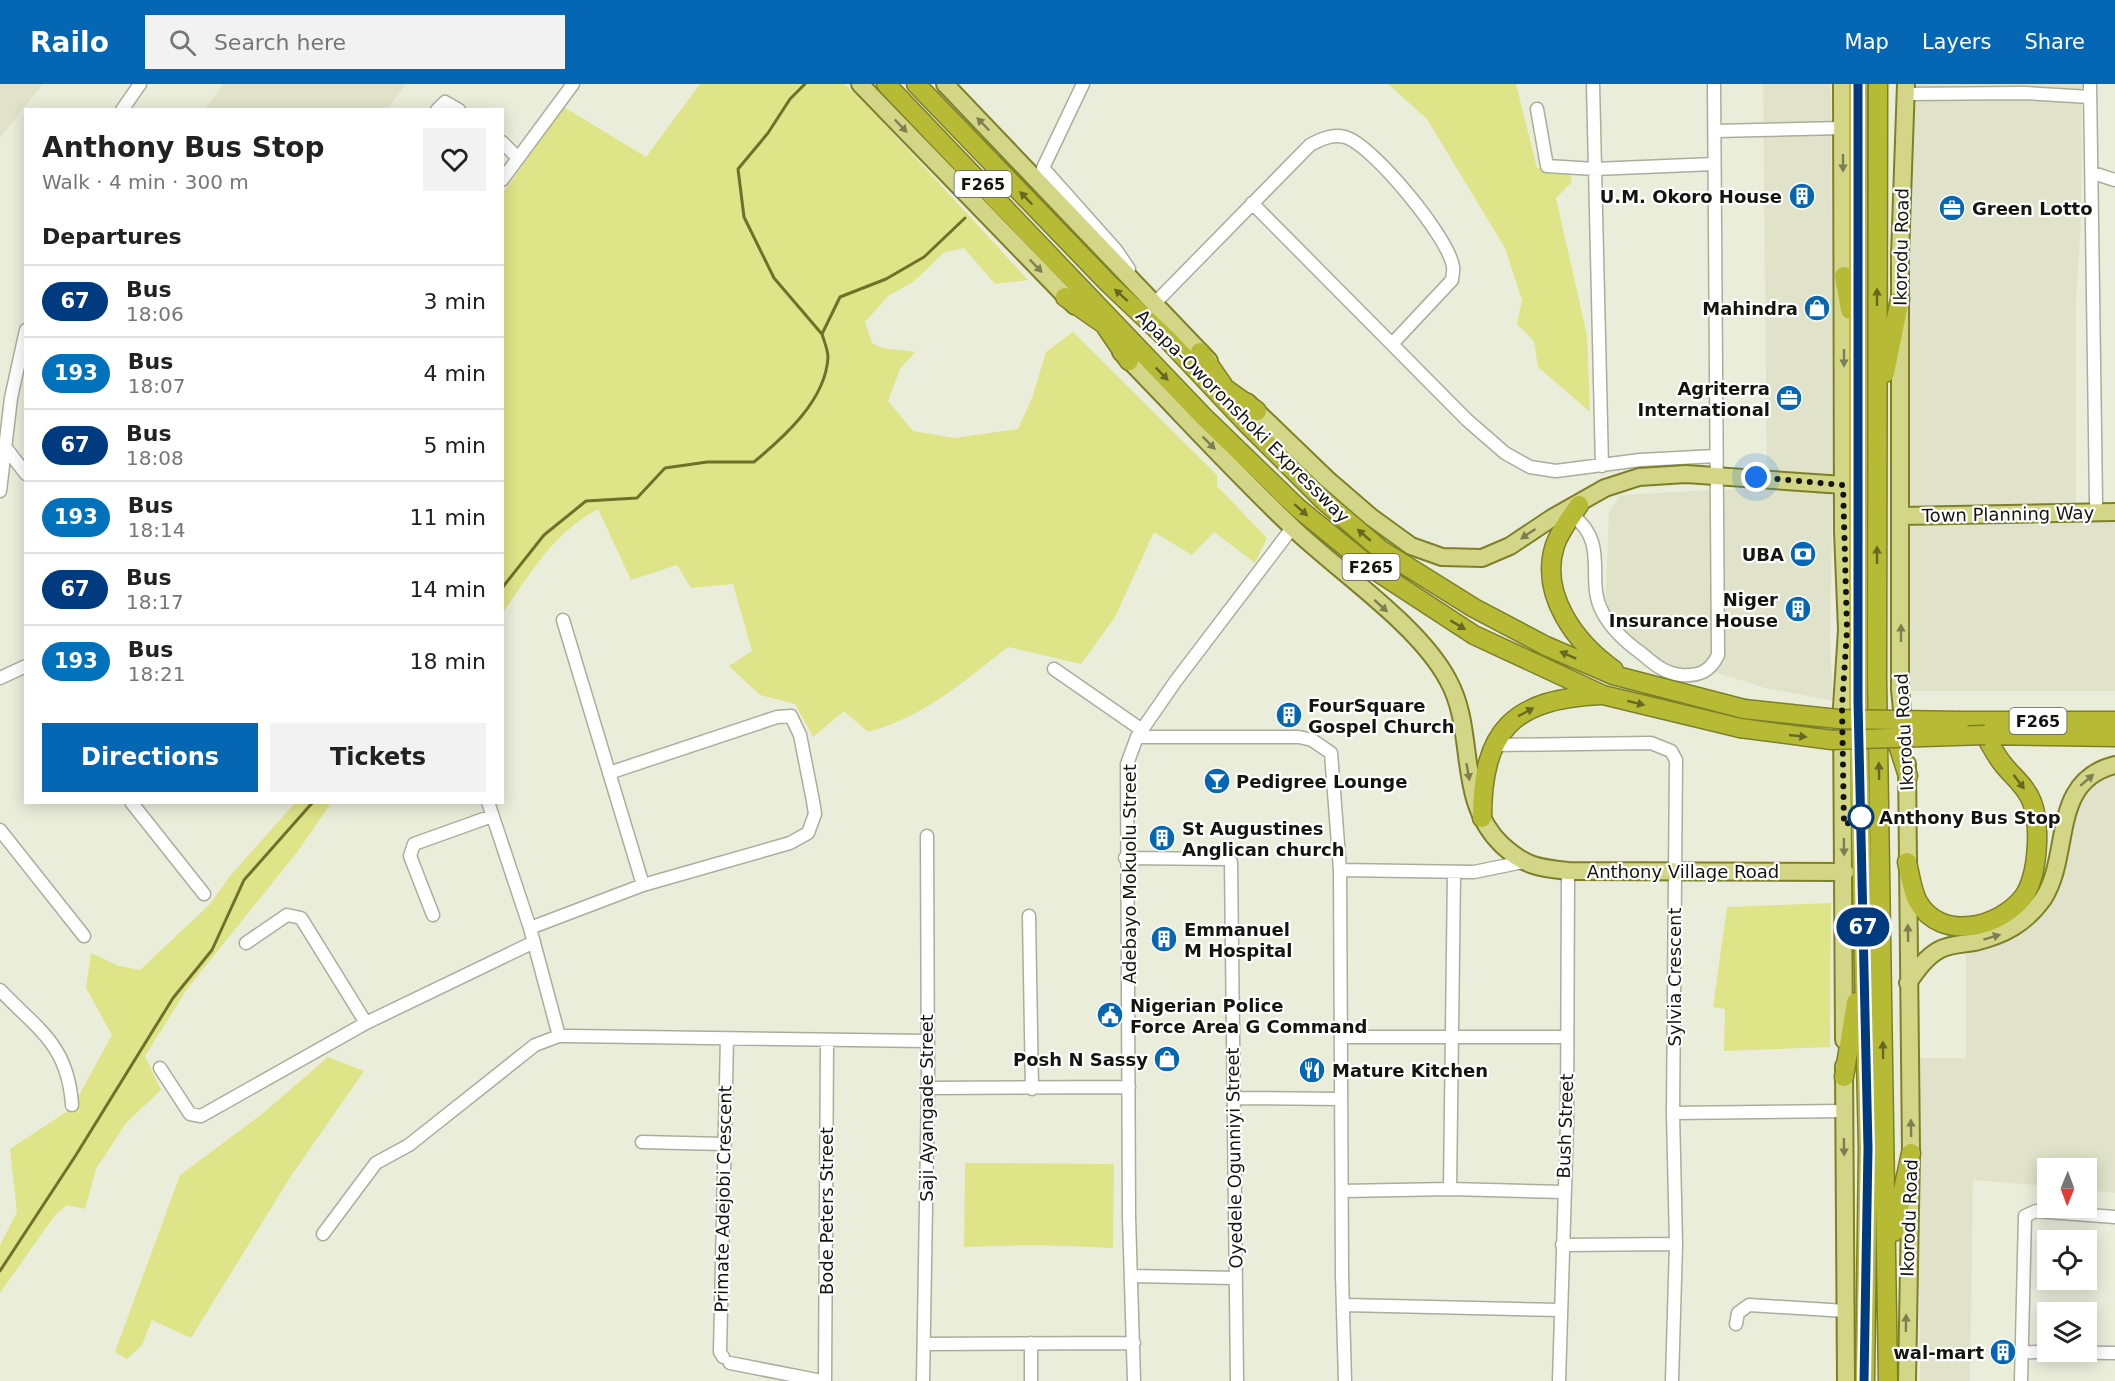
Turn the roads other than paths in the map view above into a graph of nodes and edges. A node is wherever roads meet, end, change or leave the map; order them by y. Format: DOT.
graph roads {
  1 [pos="140,84"];
  2 [pos="573,84"];
  3 [pos="860,84"];
  4 [pos="886,84"];
  5 [pos="916,84"];
  6 [pos="945,84"];
  7 [pos="1083,84"];
  8 [pos="1593,84"];
  9 [pos="1714,84"];
  10 [pos="1842,84"];
  11 [pos="1858,84"];
  12 [pos="1878,84"];
  13 [pos="2090,84"];
  14 [pos="1906,89"];
  15 [pos="2090,97"];
  16 [pos="123,108"];
  17 [pos="439,108"];
  18 [pos="456,108"];
  19 [pos="1537,109"];
  20 [pos="1843,128"];
  21 [pos="1714,130"];
  22 [pos="504,144"];
  23 [pos="518,158"];
  24 [pos="1714,164"];
  25 [pos="1595,169"];
  26 [pos="2093,173"];
  27 [pos="504,177"];
  28 [pos="2115,180"];
  29 [pos="1252,203"];
  30 [pos="1844,276"];
  31 [pos="1132,282"];
  32 [pos="1072,291"];
  33 [pos="1900,299"];
  34 [pos="1154,304"];
  35 [pos="24,336"];
  36 [pos="1168,340"];
  37 [pos="1392,344"];
  38 [pos="1200,352"];
  39 [pos="1136,357"];
  40 [pos="1860,367"];
  41 [pos="1225,388"];
  42 [pos="5,397"];
  43 [pos="1877,413"];
  44 [pos="1252,418"];
  45 [pos="6,448"];
  46 [pos="1716,456"];
  47 [pos="1602,466"];
  48 [pos="24,471"];
  49 [pos="1715,475"];
  50 [pos="1843,485"];
  51 [pos="0,491"];
  52 [pos="2096,503"];
  53 [pos="2115,503"];
  54 [pos="1575,510"];
  55 [pos="1902,511"];
  56 [pos="2115,512"];
  57 [pos="1292,528"];
  58 [pos="563,620"];
  59 [pos="1847,630"];
  60 [pos="24,667"];
  61 [pos="1054,669"];
  62 [pos="0,678"];
  63 [pos="1877,679"];
  64 [pos="1628,680"];
  65 [pos="1603,695"];
  66 [pos="1858,701"];
  67 [pos="2115,721"];
  68 [pos="1140,733"];
  69 [pos="1985,735"];
  70 [pos="2115,737"];
  71 [pos="1496,745"];
  72 [pos="2115,765"];
  73 [pos="609,773"];
  74 [pos="1908,776"];
  75 [pos="133,804"];
  76 [pos="489,804"];
  77 [pos="492,816"];
  78 [pos="1482,818"];
  79 [pos="0,830"];
  80 [pos="927,836"];
  81 [pos="1125,858"];
  82 [pos="1523,862"];
  83 [pos="1907,862"];
  84 [pos="1340,870"];
  85 [pos="1568,871"];
  86 [pos="1454,872"];
  87 [pos="1674,872"];
  88 [pos="1845,872"];
  89 [pos="643,885"];
  90 [pos="204,894"];
  91 [pos="433,915"];
  92 [pos="1029,916"];
  93 [pos="530,928"];
  94 [pos="84,936"];
  95 [pos="534,942"];
  96 [pos="246,943"];
  97 [pos="1863,950"];
  98 [pos="1908,983"];
  99 [pos="0,990"];
  100 [pos="366,1023"];
  101 [pos="559,1036"];
  102 [pos="1343,1037"];
  103 [pos="1567,1037"];
  104 [pos="1452,1038"];
  105 [pos="727,1039"];
  106 [pos="826,1040"];
  107 [pos="926,1041"];
  108 [pos="160,1068"];
  109 [pos="1844,1077"];
  110 [pos="1129,1087"];
  111 [pos="928,1088"];
  112 [pos="1032,1089"];
  113 [pos="1234,1098"];
  114 [pos="1341,1099"];
  115 [pos="72,1105"];
  116 [pos="1844,1111"];
  117 [pos="1673,1113"];
  118 [pos="642,1142"];
  119 [pos="724,1144"];
  120 [pos="1911,1153"];
  121 [pos="1450,1189"];
  122 [pos="1343,1191"];
  123 [pos="1563,1192"];
  124 [pos="2115,1217"];
  125 [pos="323,1234"];
  126 [pos="1676,1244"];
  127 [pos="1562,1245"];
  128 [pos="1888,1263"];
  129 [pos="1131,1276"];
  130 [pos="1235,1278"];
  131 [pos="1345,1305"];
  132 [pos="1561,1310"];
  133 [pos="1846,1311"];
  134 [pos="1736,1324"];
  135 [pos="1032,1343"];
  136 [pos="1134,1343"];
  137 [pos="924,1344"];
  138 [pos="2021,1352"];
  139 [pos="2115,1353"];
  140 [pos="823,1381"];
  141 [pos="923,1381"];
  142 [pos="1031,1381"];
  143 [pos="1134,1381"];
  144 [pos="1237,1381"];
  145 [pos="1345,1381"];
  146 [pos="1559,1381"];
  147 [pos="1672,1381"];
  148 [pos="1846,1381"];
  149 [pos="1864,1381"];
  150 [pos="1888,1381"];
  151 [pos="1907,1381"];
  152 [pos="2021,1381"];
  1 -- 16 [label="street"];
  2 -- 23 [label="street"];
  3 -- 32 [label="main road, Apapa-Oworonshoki Expressway, one-way"];
  4 -- 32 [label="highway, F265"];
  36 -- 5 [label="highway, Apapa-Oworonshoki Expressway / F265, one-way"];
  31 -- 6 [label="main road, Apapa-Oworonshoki Expressway, one-way"];
  7 -- 31 [label="street"];
  8 -- 25 [label="street"];
  9 -- 21 [label="street"];
  10 -- 20 [label="main road"];
  11 -- 40 [label="highway"];
  43 -- 12 [label="highway, Ikorodu Road, one-way"];
  13 -- 15 [label="street"];
  14 -- 15 [label="street"];
  14 -- 33 [label="main road, Ikorodu Road"];
  15 -- 26 [label="street"];
  17 -- 18 [label="street"];
  19 -- 25 [label="street"];
  20 -- 21 [label="street"];
  20 -- 30 [label="main road, one-way"];
  21 -- 24 [label="street"];
  22 -- 23 [label="street"];
  23 -- 27 [label="street"];
  24 -- 25 [label="street"];
  24 -- 46 [label="street"];
  25 -- 47 [label="street"];
  26 -- 28 [label="street"];
  26 -- 52 [label="street"];
  29 -- 34 [label="street"];
  29 -- 37 [label="street"];
  29 -- 37 [label="street"];
  30 -- 40 [label="highway"];
  30 -- 50 [label="main road, one-way"];
  31 -- 34 [label="main road, Apapa-Oworonshoki Expressway"];
  32 -- 39 [label="highway, Apapa-Oworonshoki Expressway / F265"];
  32 -- 39 [label="highway"];
  33 -- 43 [label="highway"];
  33 -- 55 [label="main road, Ikorodu Road"];
  34 -- 38 [label="main road, Apapa-Oworonshoki Expressway"];
  35 -- 42 [label="street"];
  36 -- 41 [label="highway"];
  36 -- 44 [label="highway, Apapa-Oworonshoki Expressway / F265"];
  37 -- 47 [label="street"];
  38 -- 41 [label="highway"];
  38 -- 44 [label="main road, Apapa-Oworonshoki Expressway"];
  39 -- 57 [label="main road, Apapa-Oworonshoki Expressway, one-way"];
  39 -- 65 [label="highway, Apapa-Oworonshoki Expressway / F265, one-way"];
  40 -- 66 [label="highway"];
  41 -- 44 [label="highway"];
  42 -- 45 [label="street"];
  63 -- 43 [label="highway, Ikorodu Road, one-way"];
  54 -- 44 [label="main road, Apapa-Oworonshoki Expressway, one-way"];
  64 -- 44 [label="highway, Apapa-Oworonshoki Expressway / F265, one-way"];
  45 -- 48 [label="street"];
  45 -- 51 [label="street"];
  46 -- 47 [label="street"];
  46 -- 49 [label="street"];
  49 -- 50 [label="main road, Apapa-Oworonshoki Expressway"];
  49 -- 54 [label="main road, Apapa-Oworonshoki Expressway"];
  49 -- 54 [label="street"];
  50 -- 59 [label="main road"];
  52 -- 53 [label="main road, Town Planning Way"];
  52 -- 55 [label="main road, Town Planning Way"];
  54 -- 64 [label="highway"];
  55 -- 56 [label="main road, Town Planning Way"];
  74 -- 55 [label="main road, Ikorodu Road, one-way"];
  57 -- 68 [label="street, Adebayo Mokuolu Street"];
  57 -- 78 [label="main road, Apapa-Oworonshoki Expressway, one-way"];
  58 -- 73 [label="street"];
  59 -- 66 [label="highway"];
  59 -- 88 [label="main road, one-way"];
  60 -- 62 [label="street"];
  61 -- 68 [label="street"];
  63 -- 74 [label="highway"];
  128 -- 63 [label="highway, Ikorodu Road, one-way"];
  64 -- 67 [label="highway, Apapa-Oworonshoki Expressway / F265, bridge"];
  65 -- 69 [label="highway, Apapa-Oworonshoki Expressway / F265, one-way, bridge"];
  71 -- 65 [label="highway, one-way"];
  66 -- 97 [label="highway"];
  68 -- 81 [label="street, Adebayo Mokuolu Street"];
  68 -- 84 [label="street"];
  69 -- 70 [label="highway, F265"];
  69 -- 83 [label="highway, one-way"];
  71 -- 78 [label="highway"];
  71 -- 87 [label="street, Sylvia Crescent"];
  98 -- 72 [label="main road, one-way"];
  73 -- 89 [label="street"];
  73 -- 89 [label="street"];
  74 -- 83 [label="main road, Ikorodu Road"];
  75 -- 90 [label="street"];
  76 -- 77 [label="street"];
  77 -- 91 [label="street"];
  77 -- 93 [label="street"];
  78 -- 82 [label="main road, Anthony Village Road"];
  79 -- 94 [label="street"];
  80 -- 107 [label="street, Saji Ayangade Street"];
  81 -- 110 [label="street, Adebayo Mokuolu Street"];
  81 -- 113 [label="street, Oyedele Ogunniyi Street"];
  82 -- 85 [label="main road, Anthony Village Road"];
  82 -- 86 [label="street, Anthony Village Road"];
  98 -- 83 [label="main road, Ikorodu Road, one-way"];
  84 -- 86 [label="street, Anthony Village Road"];
  84 -- 102 [label="street"];
  85 -- 87 [label="main road, Anthony Village Road"];
  85 -- 103 [label="street, Bush Street"];
  86 -- 104 [label="street"];
  87 -- 88 [label="main road, Anthony Village Road"];
  87 -- 117 [label="street, Sylvia Crescent"];
  88 -- 109 [label="main road"];
  89 -- 93 [label="street"];
  92 -- 112 [label="street"];
  93 -- 95 [label="street"];
  95 -- 100 [label="street"];
  95 -- 101 [label="street"];
  96 -- 100 [label="street"];
  97 -- 109 [label="highway"];
  97 -- 149 [label="highway"];
  120 -- 98 [label="main road, Ikorodu Road, one-way"];
  99 -- 115 [label="street"];
  100 -- 108 [label="street"];
  101 -- 105 [label="street"];
  101 -- 125 [label="street"];
  102 -- 104 [label="street"];
  102 -- 114 [label="street"];
  103 -- 104 [label="street"];
  103 -- 123 [label="street, Bush Street"];
  104 -- 121 [label="street"];
  105 -- 106 [label="street"];
  105 -- 119 [label="street, Primate Adejobi Crescent"];
  106 -- 107 [label="street"];
  106 -- 140 [label="street, Bode Peters Street"];
  107 -- 111 [label="street, Saji Ayangade Street"];
  109 -- 116 [label="main road"];
  110 -- 112 [label="street"];
  110 -- 129 [label="street, Adebayo Mokuolu Street"];
  111 -- 112 [label="street"];
  111 -- 137 [label="street, Saji Ayangade Street"];
  113 -- 114 [label="street"];
  113 -- 130 [label="street, Oyedele Ogunniyi Street"];
  114 -- 122 [label="street"];
  116 -- 117 [label="street"];
  116 -- 133 [label="main road, one-way"];
  117 -- 126 [label="street, Sylvia Crescent"];
  118 -- 119 [label="street"];
  119 -- 140 [label="street, Primate Adejobi Crescent"];
  120 -- 128 [label="highway"];
  151 -- 120 [label="main road, Ikorodu Road, one-way"];
  121 -- 122 [label="street"];
  121 -- 123 [label="street"];
  122 -- 131 [label="street"];
  123 -- 127 [label="street, Bush Street"];
  124 -- 138 [label="street"];
  126 -- 127 [label="street"];
  126 -- 147 [label="street, Sylvia Crescent"];
  127 -- 132 [label="street, Bush Street"];
  128 -- 150 [label="highway, Ikorodu Road"];
  129 -- 130 [label="street"];
  129 -- 136 [label="street, Adebayo Mokuolu Street"];
  130 -- 144 [label="street, Oyedele Ogunniyi Street"];
  131 -- 132 [label="street"];
  131 -- 145 [label="street"];
  132 -- 146 [label="street, Bush Street"];
  133 -- 134 [label="street"];
  133 -- 148 [label="main road"];
  135 -- 136 [label="street"];
  135 -- 137 [label="street"];
  135 -- 142 [label="street"];
  136 -- 143 [label="street, Adebayo Mokuolu Street"];
  137 -- 141 [label="street, Saji Ayangade Street"];
  138 -- 139 [label="street"];
  138 -- 152 [label="street"];
}
